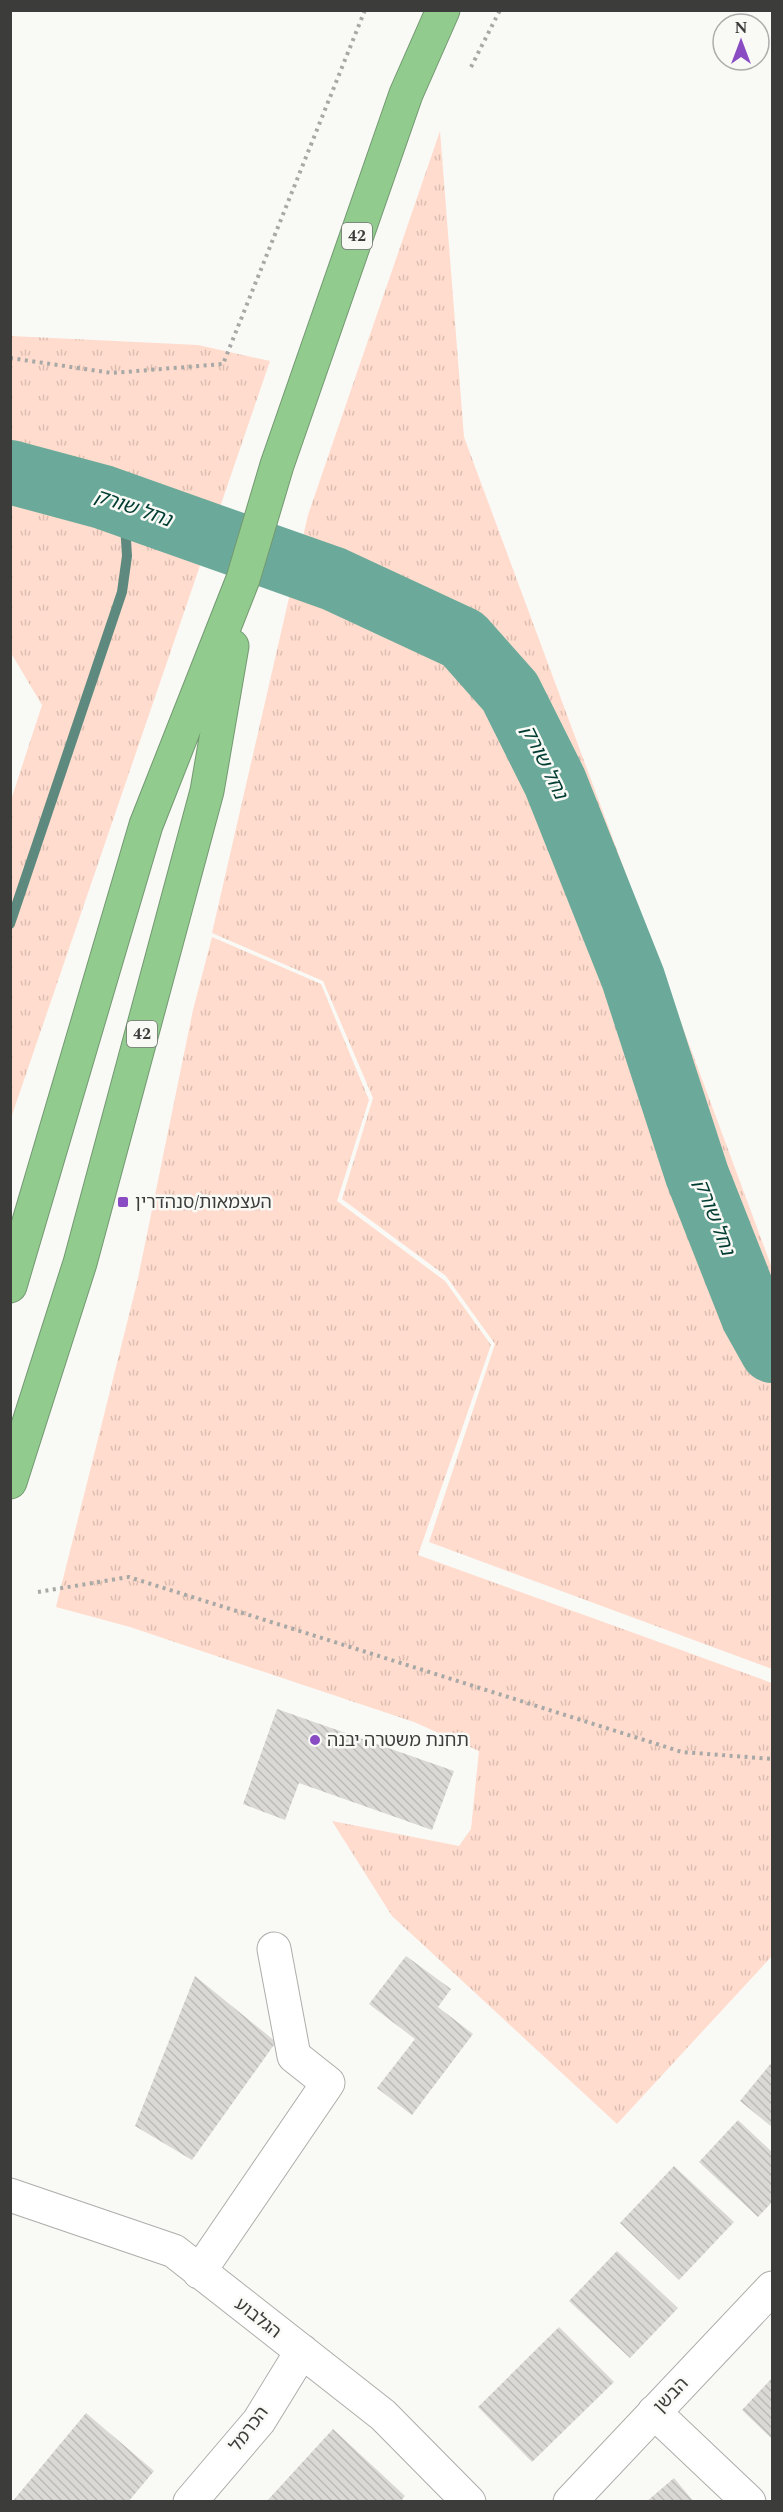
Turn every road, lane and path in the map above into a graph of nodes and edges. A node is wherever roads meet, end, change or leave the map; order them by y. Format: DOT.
graph roads {
  1 [pos="365,10"];
  2 [pos="443,10"];
  3 [pos="500,10"];
  4 [pos="471,67"];
  5 [pos="10,358"];
  6 [pos="243,579"];
  7 [pos="10,1286"];
  8 [pos="10,1482"];
  9 [pos="38,1592"];
  10 [pos="772,1759"];
  11 [pos="274,1949"];
  12 [pos="10,2195"];
  13 [pos="199,2272"];
  14 [pos="772,2288"];
  15 [pos="302,2352"];
  16 [pos="654,2412"];
  17 [pos="190,2502"];
  18 [pos="469,2502"];
  19 [pos="570,2502"];
  20 [pos="749,2502"];
  1 -- 5 [label="path"];
  2 -- 6 [label="highway, 42"];
  3 -- 4 [label="path"];
  6 -- 7 [label="highway, 42"];
  6 -- 8 [label="highway, 42"];
  9 -- 10 [label="path"];
  11 -- 13 [label="street"];
  12 -- 13 [label="street, הגלבוע"];
  13 -- 15 [label="street, הגלבוע"];
  14 -- 16 [label="street, הבשן"];
  15 -- 17 [label="street, הכרמל"];
  15 -- 18 [label="street, הגלבוע"];
  16 -- 19 [label="street, הבשן"];
  16 -- 20 [label="street"];
}
